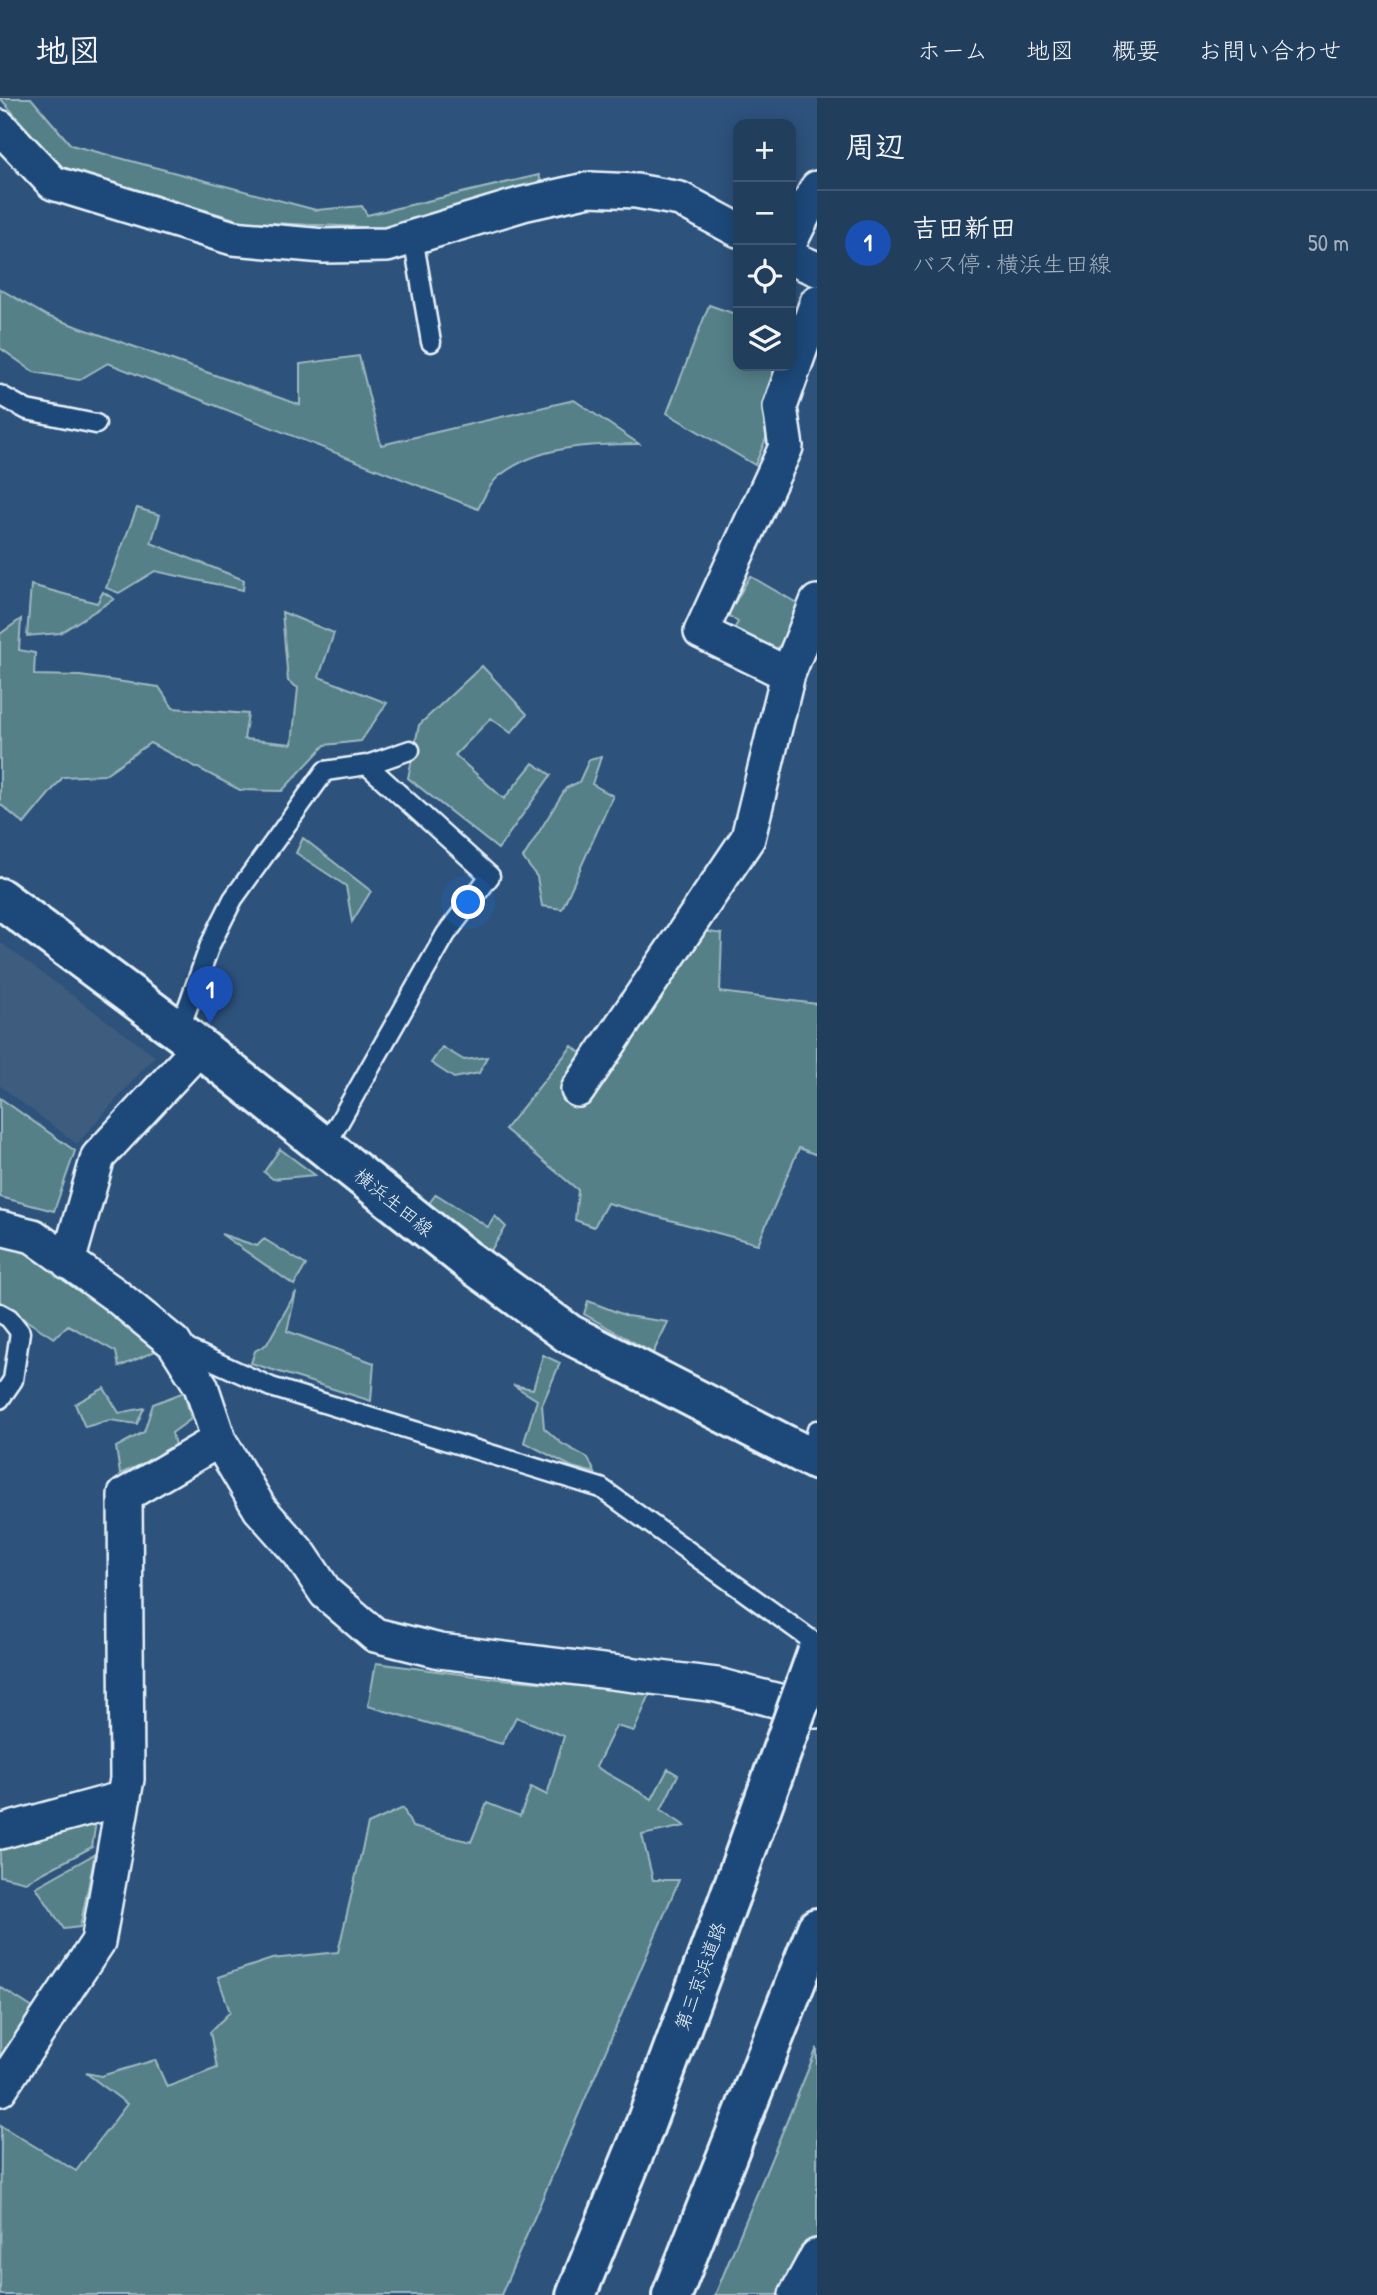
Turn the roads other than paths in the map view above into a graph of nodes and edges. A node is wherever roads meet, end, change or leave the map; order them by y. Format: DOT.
graph roads {
  1 [pos="0,127"];
  2 [pos="817,188"];
  3 [pos="733,227"];
  4 [pos="796,230"];
  5 [pos="413,237"];
  6 [pos="796,260"];
  7 [pos="817,269"];
  8 [pos="817,303"];
  9 [pos="431,342"];
  10 [pos="0,394"];
  11 [pos="96,424"];
  12 [pos="817,602"];
  13 [pos="788,674"];
  14 [pos="410,750"];
  15 [pos="368,765"];
  16 [pos="0,898"];
  17 [pos="190,1039"];
  18 [pos="578,1090"];
  19 [pos="325,1147"];
  20 [pos="0,1228"];
  21 [pos="68,1262"];
  22 [pos="0,1313"];
  23 [pos="174,1343"];
  24 [pos="0,1399"];
  25 [pos="219,1440"];
  26 [pos="815,1450"];
  27 [pos="817,1644"];
  28 [pos="817,1653"];
  29 [pos="817,1711"];
  30 [pos="124,1798"];
  31 [pos="0,1832"];
  32 [pos="817,1928"];
  33 [pos="0,2089"];
  34 [pos="817,2256"];
  35 [pos="576,2295"];
  36 [pos="672,2295"];
  37 [pos="796,2295"];
  1 -- 5 [label="street"];
  2 -- 4 [label="street"];
  3 -- 5 [label="street"];
  5 -- 9 [label="lane"];
  6 -- 7 [label="street"];
  8 -- 13 [label="street"];
  10 -- 11 [label="lane"];
  12 -- 13 [label="street"];
  13 -- 18 [label="street"];
  14 -- 15 [label="lane"];
  15 -- 17 [label="lane"];
  15 -- 19 [label="lane"];
  16 -- 17 [label="main road, 横浜生田線"];
  17 -- 19 [label="main road, 横浜生田線"];
  17 -- 21 [label="street"];
  19 -- 26 [label="main road, 横浜生田線"];
  20 -- 21 [label="street"];
  21 -- 23 [label="street"];
  22 -- 24 [label="lane"];
  23 -- 25 [label="street"];
  23 -- 27 [label="lane"];
  25 -- 29 [label="street"];
  25 -- 30 [label="street"];
  28 -- 35 [label="main road, 第三京浜道路, bridge"];
  30 -- 31 [label="street"];
  30 -- 33 [label="street"];
  32 -- 36 [label="main road"];
  34 -- 37 [label="street"];
}
